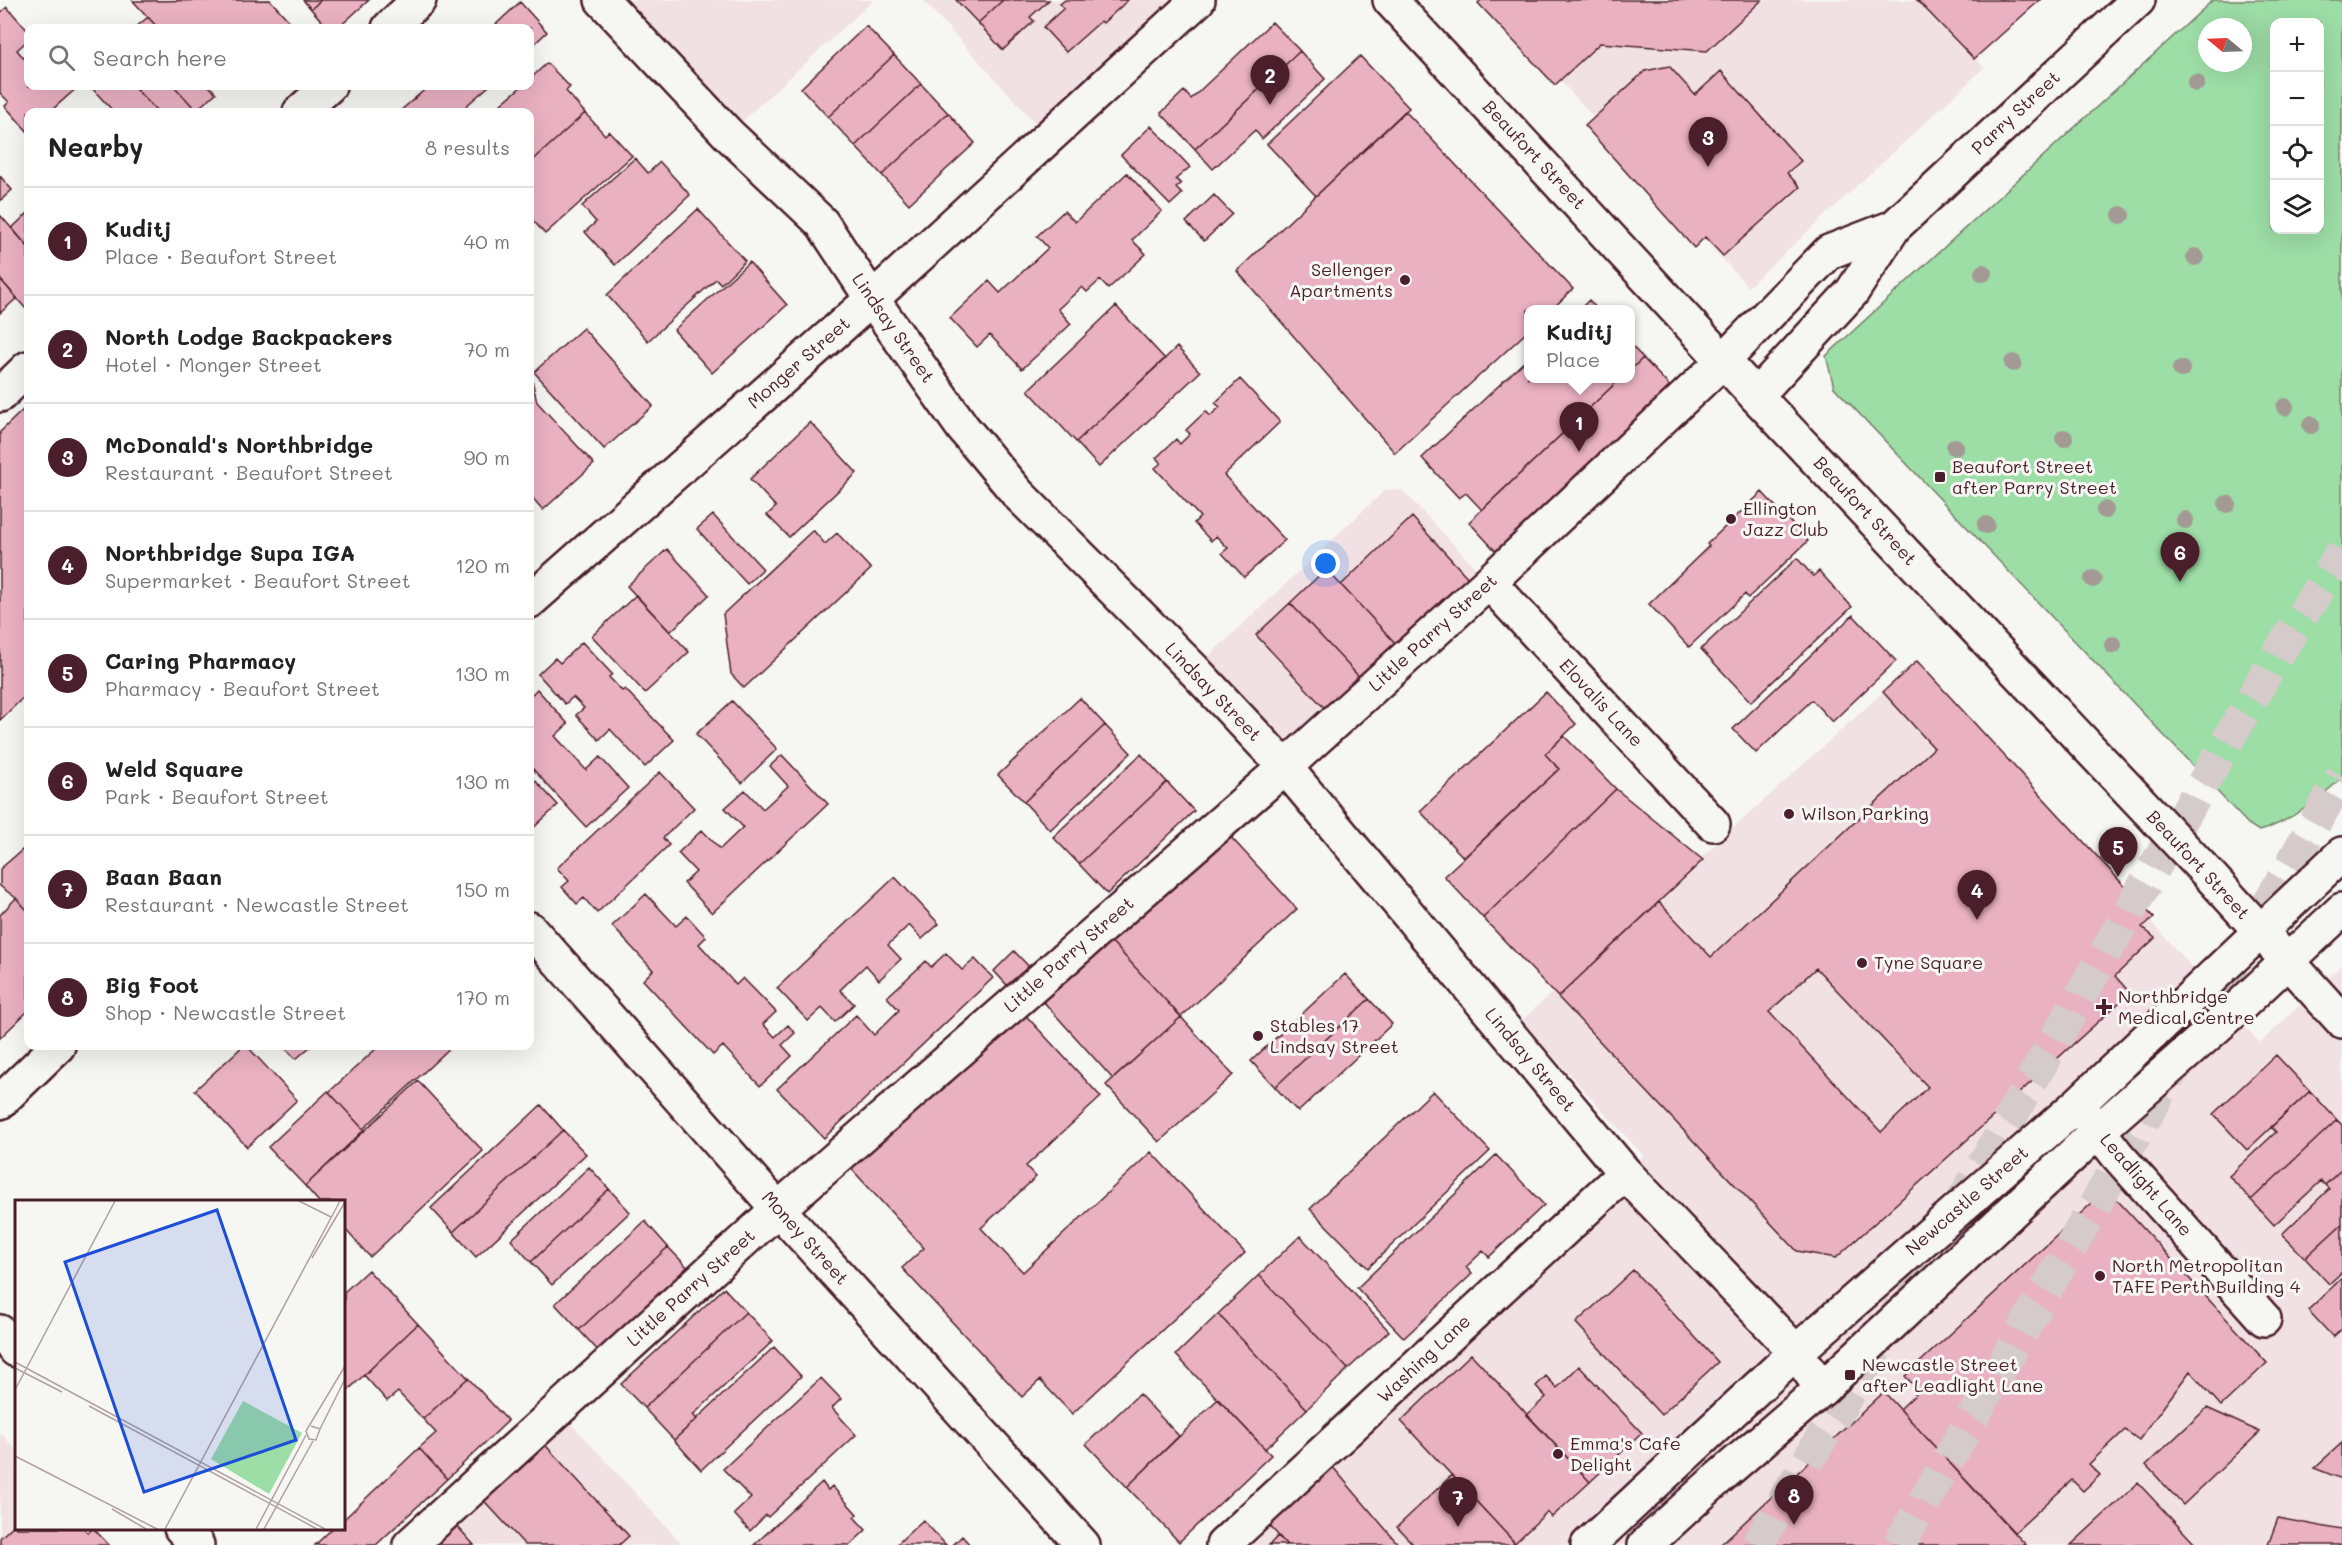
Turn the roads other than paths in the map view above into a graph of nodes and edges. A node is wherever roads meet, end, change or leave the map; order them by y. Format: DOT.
graph roads {
  1 [pos="419,0"];
  2 [pos="602,0"];
  3 [pos="1198,0"];
  4 [pos="1390,0"];
  5 [pos="2138,0"];
  6 [pos="393,24"];
  7 [pos="325,90"];
  8 [pos="304,108"];
  9 [pos="1894,227"];
  10 [pos="872,299"];
  11 [pos="1724,360"];
  12 [pos="24,372"];
  13 [pos="0,395"];
  14 [pos="1756,396"];
  15 [pos="1489,582"];
  16 [pos="534,597"];
  17 [pos="1285,767"];
  18 [pos="1713,824"];
  19 [pos="2342,854"];
  20 [pos="2342,910"];
  21 [pos="2260,932"];
  22 [pos="534,934"];
  23 [pos="2288,961"];
  24 [pos="2342,1021"];
  25 [pos="54,1050"];
  26 [pos="0,1102"];
  27 [pos="2078,1104"];
  28 [pos="2098,1131"];
  29 [pos="1625,1173"];
  30 [pos="778,1209"];
  31 [pos="2264,1319"];
  32 [pos="0,1332"];
  33 [pos="15,1349"];
  34 [pos="1796,1352"];
  35 [pos="1822,1389"];
  36 [pos="183,1530"];
  37 [pos="197,1545"];
  38 [pos="410,1545"];
  39 [pos="1083,1545"];
  40 [pos="1223,1545"];
  41 [pos="1588,1545"];
  42 [pos="1645,1545"];
  1 -- 6 [label="street"];
  2 -- 10 [label="street, Lindsay Street"];
  3 -- 10 [label="street, Monger Street"];
  4 -- 11 [label="street, Beaufort Street"];
  5 -- 9 [label="street, Parry Street"];
  7 -- 8 [label="street"];
  9 -- 11 [label="street, Parry Street"];
  9 -- 14 [label="street, Parry Street"];
  10 -- 16 [label="street, Monger Street"];
  10 -- 17 [label="street, Lindsay Street"];
  11 -- 14 [label="street, Beaufort Street"];
  11 -- 15 [label="street, Little Parry Street"];
  12 -- 13 [label="street"];
  14 -- 21 [label="street, Beaufort Street"];
  15 -- 17 [label="street, Little Parry Street"];
  15 -- 18 [label="street, Elovalis Lane"];
  17 -- 29 [label="street, Lindsay Street"];
  17 -- 30 [label="street, Little Parry Street"];
  19 -- 21 [label="street, Newcastle Street"];
  20 -- 23 [label="street, Newcastle Street"];
  21 -- 23 [label="street, Beaufort Street"];
  21 -- 27 [label="street, Newcastle Street"];
  22 -- 30 [label="street, Money Street"];
  23 -- 24 [label="street, Beaufort Street"];
  23 -- 28 [label="street, Newcastle Street"];
  25 -- 26 [label="street"];
  27 -- 28 [label="street, Leadlight Lane"];
  27 -- 34 [label="street, Newcastle Street"];
  28 -- 31 [label="street, Leadlight Lane"];
  28 -- 35 [label="street, Newcastle Street"];
  29 -- 34 [label="street, Lindsay Street"];
  29 -- 40 [label="street, Washing Lane"];
  30 -- 38 [label="street, Little Parry Street"];
  30 -- 39 [label="street, Money Street"];
  32 -- 33 [label="street"];
  34 -- 35 [label="street, Lindsay Street"];
  34 -- 41 [label="street, Newcastle Street"];
  35 -- 42 [label="street, Newcastle Street"];
  36 -- 37 [label="street"];
}
